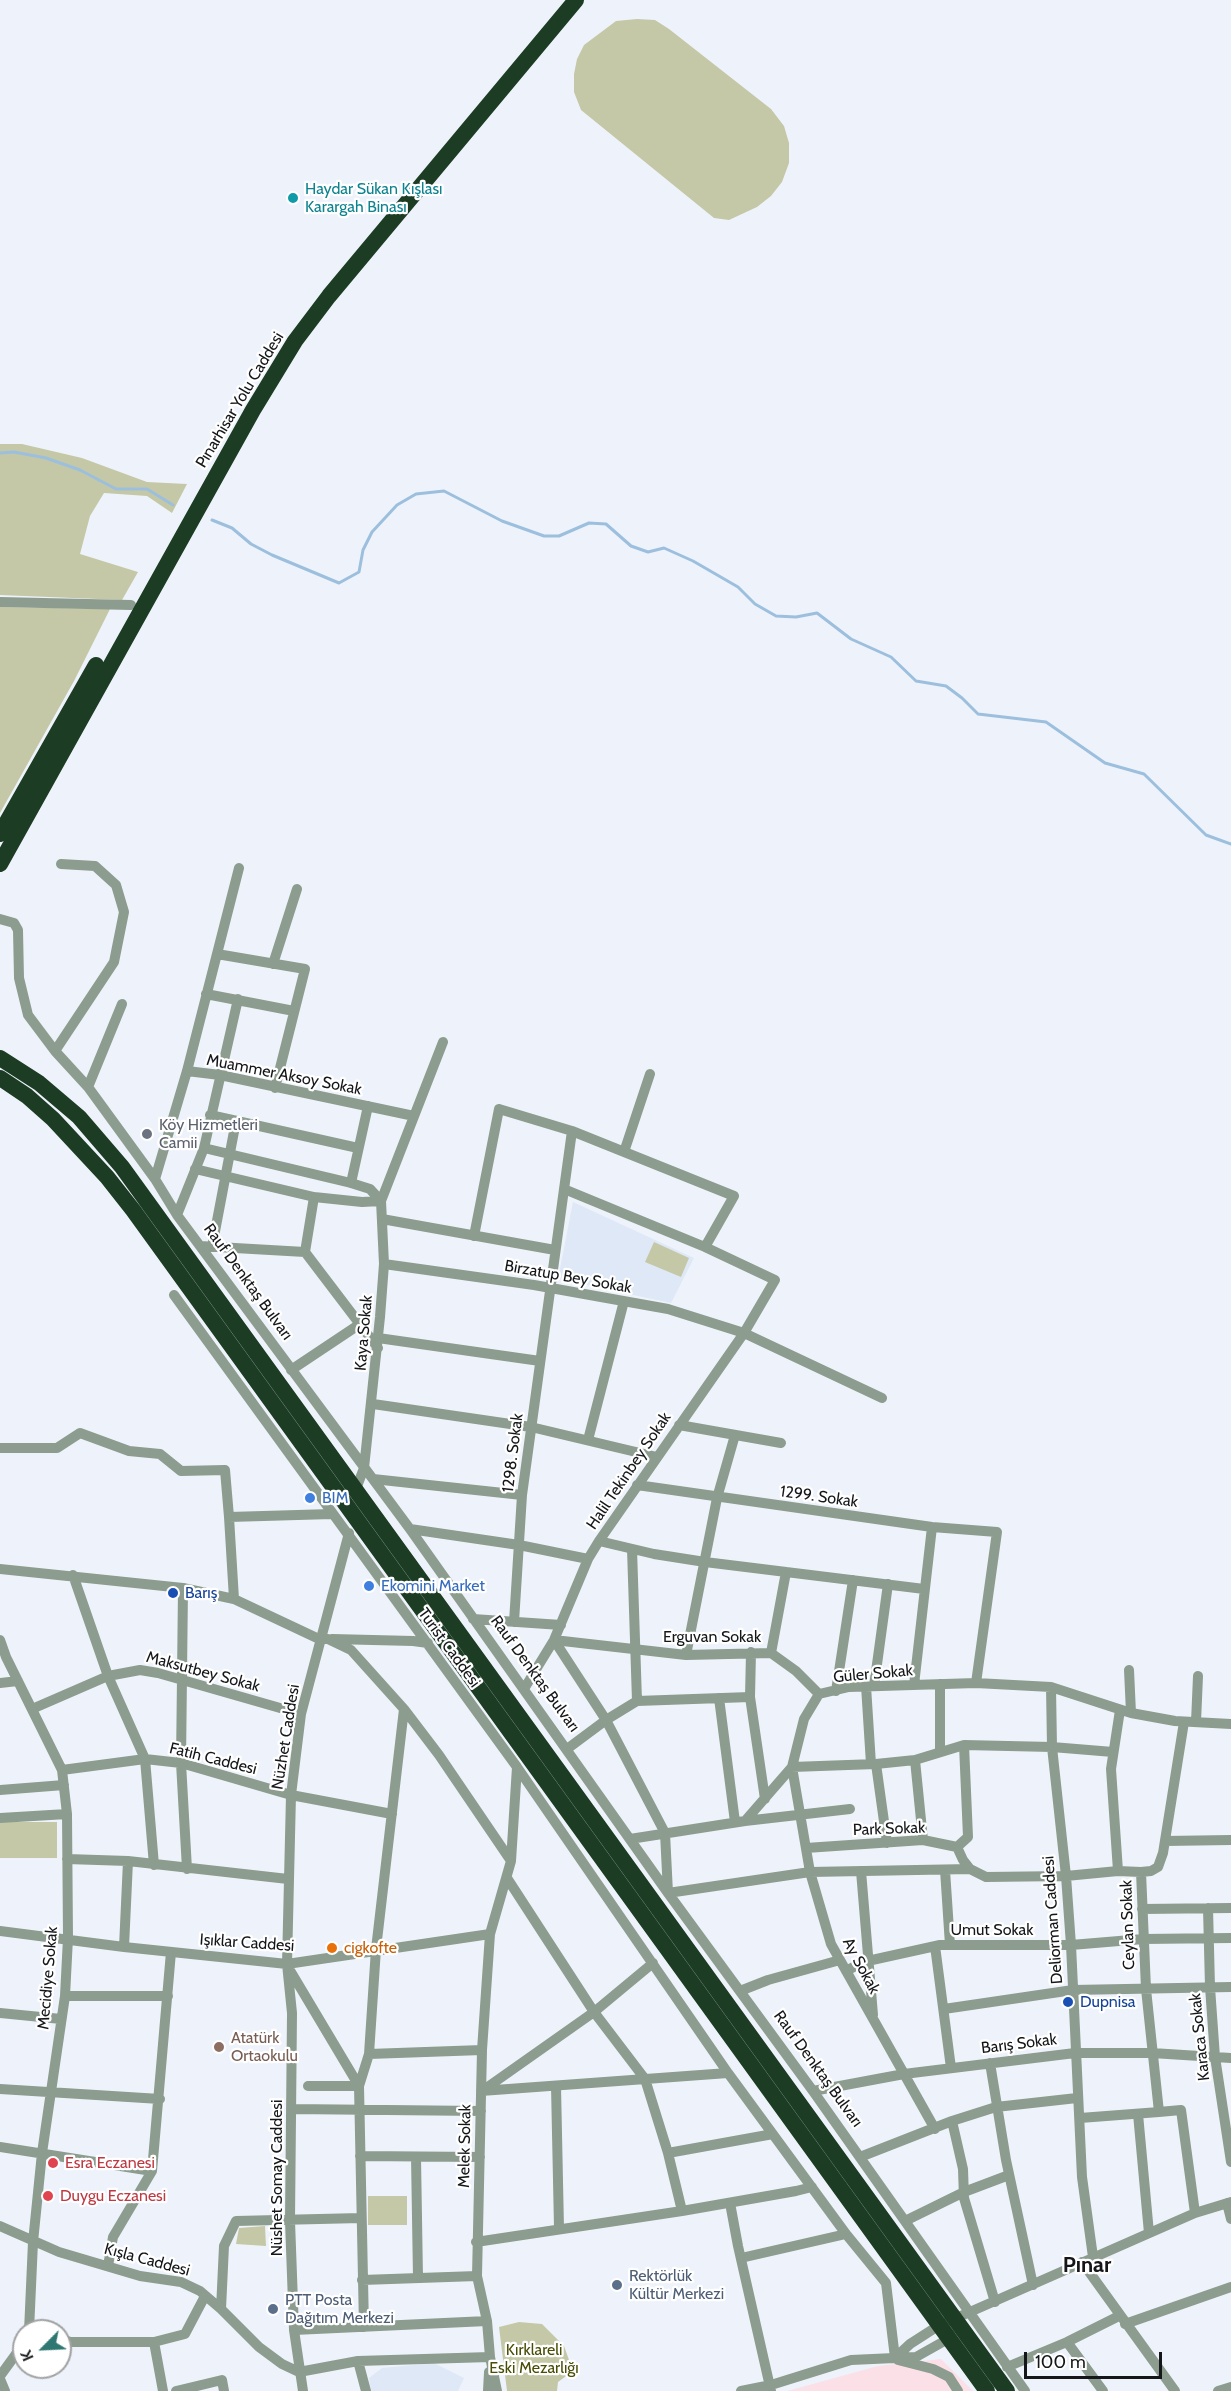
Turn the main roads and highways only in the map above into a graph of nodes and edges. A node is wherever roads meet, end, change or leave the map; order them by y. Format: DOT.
graph roads {
  1 [pos="561,0"];
  2 [pos="576,0"];
  3 [pos="0,834"];
  4 [pos="0,864"];
  5 [pos="0,1046"];
  6 [pos="0,1058"];
  7 [pos="0,1078"];
  8 [pos="79,1117"];
  9 [pos="987,2391"];
  10 [pos="1007,2391"];
  1 -- 3 [label="highway, Pınarhisar Yolu Caddesi"];
  2 -- 4 [label="highway, Pınarhisar Yolu Caddesi"];
  5 -- 8 [label="highway"];
  6 -- 8 [label="highway, Rauf Denktaş Bulvarı"];
  7 -- 9 [label="highway"];
  8 -- 10 [label="highway, Rauf Denktaş Bulvarı"];
}
